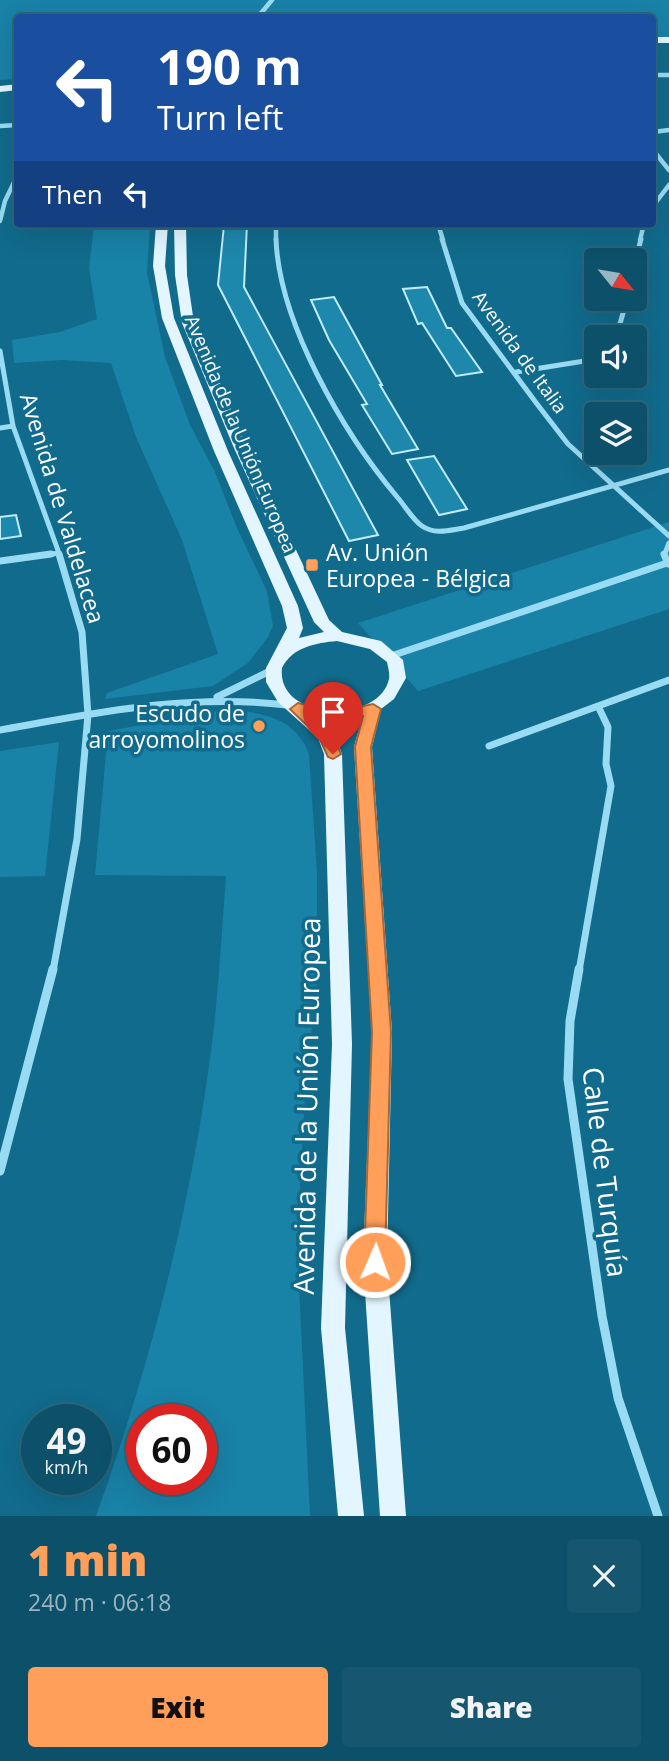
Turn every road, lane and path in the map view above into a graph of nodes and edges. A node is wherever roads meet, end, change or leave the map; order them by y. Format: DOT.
graph roads {
  1 [pos="272,0"];
  2 [pos="260,14"];
  3 [pos="656,154"];
  4 [pos="669,170"];
  5 [pos="14,181"];
  6 [pos="669,185"];
  7 [pos="2,201"];
  8 [pos="656,202"];
  9 [pos="0,221"];
  10 [pos="162,228"];
  11 [pos="180,228"];
  12 [pos="276,228"];
  13 [pos="439,228"];
  14 [pos="643,228"];
  15 [pos="638,248"];
  16 [pos="0,351"];
  17 [pos="584,361"];
  18 [pos="516,372"];
  19 [pos="13,426"];
  20 [pos="0,428"];
  21 [pos="669,470"];
  22 [pos="614,484"];
  23 [pos="669,536"];
  24 [pos="669,543"];
  25 [pos="59,553"];
  26 [pos="0,561"];
  27 [pos="668,564"];
  28 [pos="337,636"];
  29 [pos="391,656"];
  30 [pos="279,662"];
  31 [pos="669,680"];
  32 [pos="213,699"];
  33 [pos="598,706"];
  34 [pos="296,707"];
  35 [pos="373,709"];
  36 [pos="88,715"];
  37 [pos="0,730"];
  38 [pos="489,746"];
  39 [pos="0,1171"];
  40 [pos="351,1516"];
  41 [pos="393,1516"];
  42 [pos="658,1516"];
  1 -- 2 [label="street"];
  3 -- 4 [label="street"];
  5 -- 7 [label="street"];
  6 -- 8 [label="street"];
  7 -- 9 [label="street"];
  10 -- 30 [label="main road, Avenida de la Unión Europea"];
  11 -- 28 [label="main road, Avenida de la Unión Europea"];
  12 -- 22 [label="street"];
  13 -- 18 [label="street, Avenida de Italia"];
  14 -- 15 [label="street"];
  16 -- 19 [label="street, Avenida de Valdelacea"];
  17 -- 18 [label="street"];
  18 -- 22 [label="street, Avenida de Italia"];
  19 -- 20 [label="street"];
  19 -- 25 [label="street, Avenida de Valdelacea"];
  21 -- 22 [label="street"];
  22 -- 23 [label="street, Avenida de Italia"];
  24 -- 27 [label="street"];
  25 -- 26 [label="street"];
  25 -- 36 [label="street, Avenida de Valdelacea"];
  27 -- 29 [label="street"];
  28 -- 29 [label="main road"];
  28 -- 30 [label="main road"];
  29 -- 35 [label="main road"];
  30 -- 32 [label="street"];
  30 -- 34 [label="main road"];
  31 -- 33 [label="street"];
  32 -- 34 [label="street"];
  32 -- 36 [label="street"];
  33 -- 38 [label="street"];
  33 -- 42 [label="street, Calle de Turquía"];
  34 -- 35 [label="main road"];
  34 -- 40 [label="main road, Avenida de la Unión Europea"];
  35 -- 41 [label="main road"];
  36 -- 37 [label="street"];
  36 -- 39 [label="street, Avenida de Valdelacea"];
}
